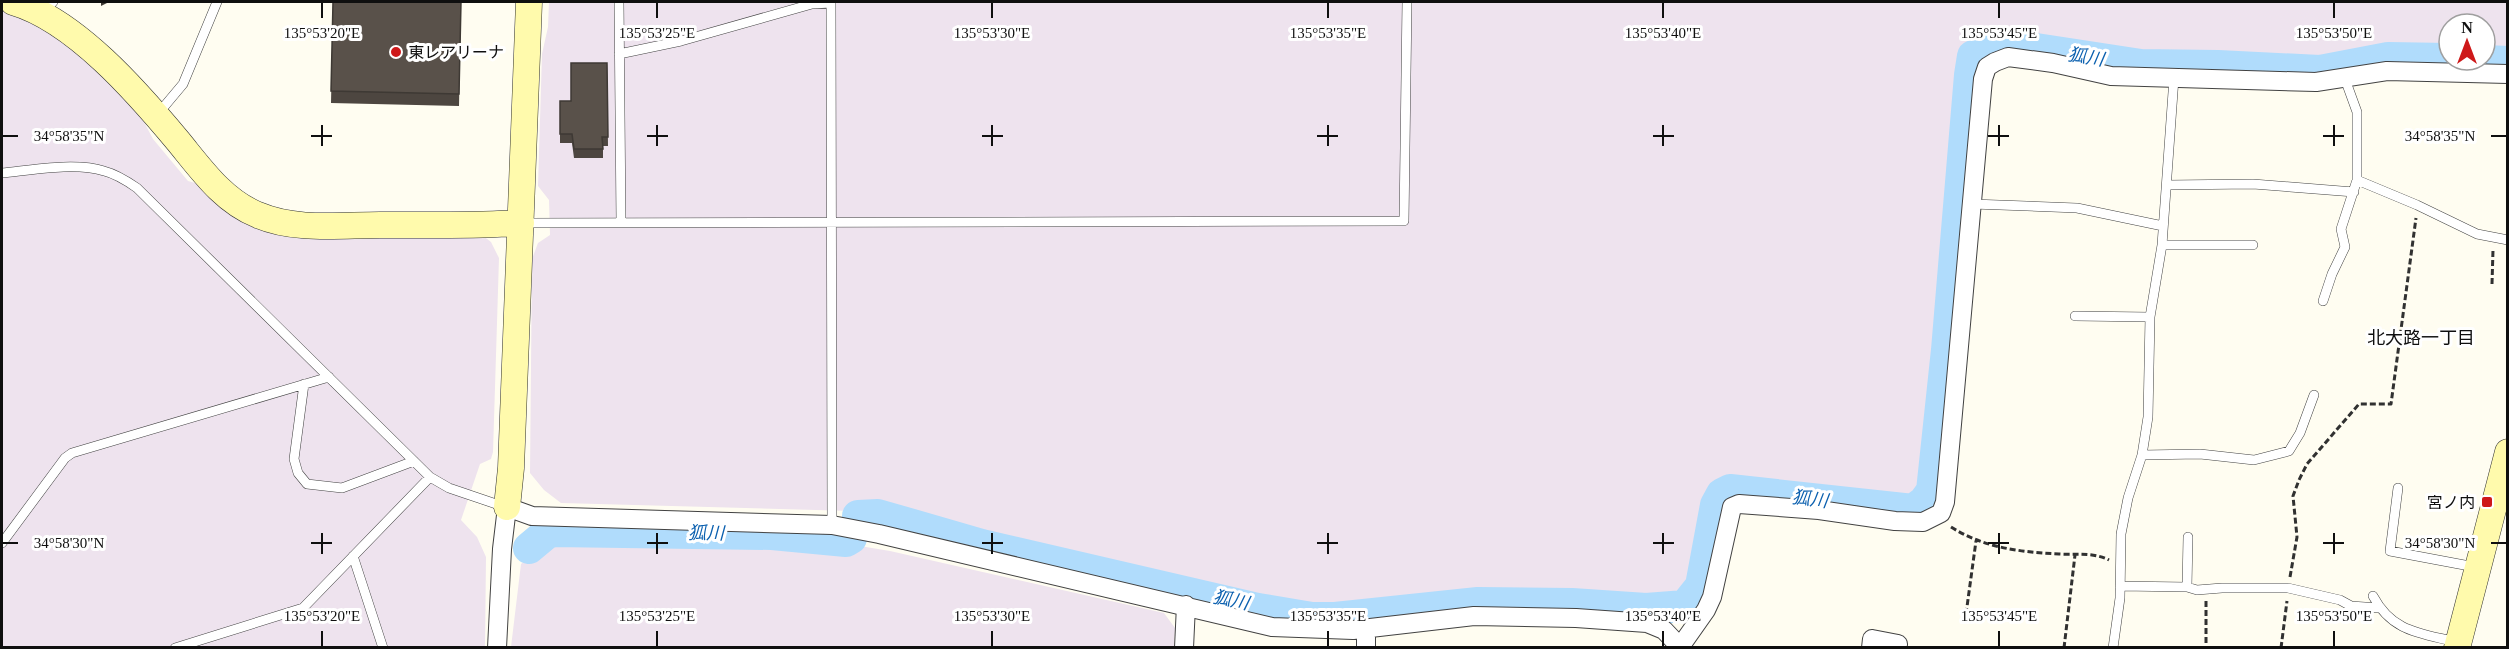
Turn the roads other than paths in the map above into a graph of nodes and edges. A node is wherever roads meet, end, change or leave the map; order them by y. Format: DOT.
graph roads {
  1 [pos="14,2"];
  2 [pos="217,2"];
  3 [pos="529,2"];
  4 [pos="619,2"];
  5 [pos="831,2"];
  6 [pos="1407,2"];
  7 [pos="48,7"];
  8 [pos="619,54"];
  9 [pos="2508,74"];
  10 [pos="2174,78"];
  11 [pos="2345,79"];
  12 [pos="157,116"];
  13 [pos="2,172"];
  14 [pos="2357,180"];
  15 [pos="2167,185"];
  16 [pos="2354,192"];
  17 [pos="1972,204"];
  18 [pos="621,222"];
  19 [pos="830,223"];
  20 [pos="521,224"];
  21 [pos="2163,225"];
  22 [pos="2508,240"];
  23 [pos="2162,245"];
  24 [pos="2253,245"];
  25 [pos="2323,302"];
  26 [pos="2075,316"];
  27 [pos="2150,317"];
  28 [pos="329,377"];
  29 [pos="304,384"];
  30 [pos="2314,395"];
  31 [pos="2508,452"];
  32 [pos="2142,455"];
  33 [pos="414,461"];
  34 [pos="430,477"];
  35 [pos="2503,486"];
  36 [pos="2398,488"];
  37 [pos="507,507"];
  38 [pos="832,525"];
  39 [pos="2188,537"];
  40 [pos="2,543"];
  41 [pos="353,556"];
  42 [pos="2478,568"];
  43 [pos="2120,586"];
  44 [pos="2187,587"];
  45 [pos="2373,596"];
  46 [pos="1186,605"];
  47 [pos="2379,608"];
  48 [pos="1366,628"];
  49 [pos="1898,644"];
  50 [pos="2458,645"];
  51 [pos="1681,647"];
  52 [pos="175,648"];
  53 [pos="382,648"];
  54 [pos="497,648"];
  55 [pos="1184,648"];
  56 [pos="1366,648"];
  57 [pos="1871,648"];
  58 [pos="2113,648"];
  1 -- 7 [label="street"];
  2 -- 12 [label="lane"];
  3 -- 20 [label="street"];
  4 -- 8 [label="lane"];
  5 -- 8 [label="lane"];
  5 -- 19 [label="lane"];
  6 -- 19 [label="lane"];
  7 -- 12 [label="street"];
  8 -- 18 [label="lane"];
  9 -- 11 [label="street"];
  10 -- 11 [label="street"];
  10 -- 15 [label="lane"];
  10 -- 17 [label="street"];
  11 -- 14 [label="lane"];
  12 -- 20 [label="street"];
  13 -- 28 [label="lane"];
  14 -- 16 [label="lane"];
  14 -- 22 [label="lane"];
  15 -- 16 [label="lane"];
  15 -- 21 [label="lane"];
  16 -- 25 [label="lane"];
  17 -- 21 [label="lane"];
  17 -- 51 [label="street"];
  18 -- 19 [label="lane"];
  18 -- 20 [label="lane"];
  19 -- 38 [label="lane"];
  20 -- 37 [label="street"];
  21 -- 23 [label="lane"];
  23 -- 24 [label="lane"];
  23 -- 27 [label="lane"];
  26 -- 27 [label="lane"];
  27 -- 32 [label="lane"];
  28 -- 29 [label="lane"];
  28 -- 33 [label="lane"];
  29 -- 33 [label="lane"];
  29 -- 40 [label="lane"];
  30 -- 32 [label="lane"];
  31 -- 35 [label="street"];
  32 -- 43 [label="lane"];
  33 -- 34 [label="lane"];
  34 -- 37 [label="lane"];
  34 -- 41 [label="lane"];
  35 -- 42 [label="street"];
  36 -- 42 [label="lane"];
  37 -- 38 [label="street"];
  37 -- 54 [label="street"];
  38 -- 46 [label="street"];
  39 -- 44 [label="lane"];
  41 -- 52 [label="lane"];
  41 -- 53 [label="lane"];
  42 -- 50 [label="street"];
  43 -- 44 [label="lane"];
  43 -- 58 [label="lane"];
  44 -- 47 [label="lane"];
  45 -- 47 [label="lane"];
  46 -- 48 [label="street"];
  46 -- 55 [label="street"];
  47 -- 50 [label="lane"];
  48 -- 51 [label="street"];
  48 -- 56 [label="street"];
  49 -- 57 [label="street"];
}
